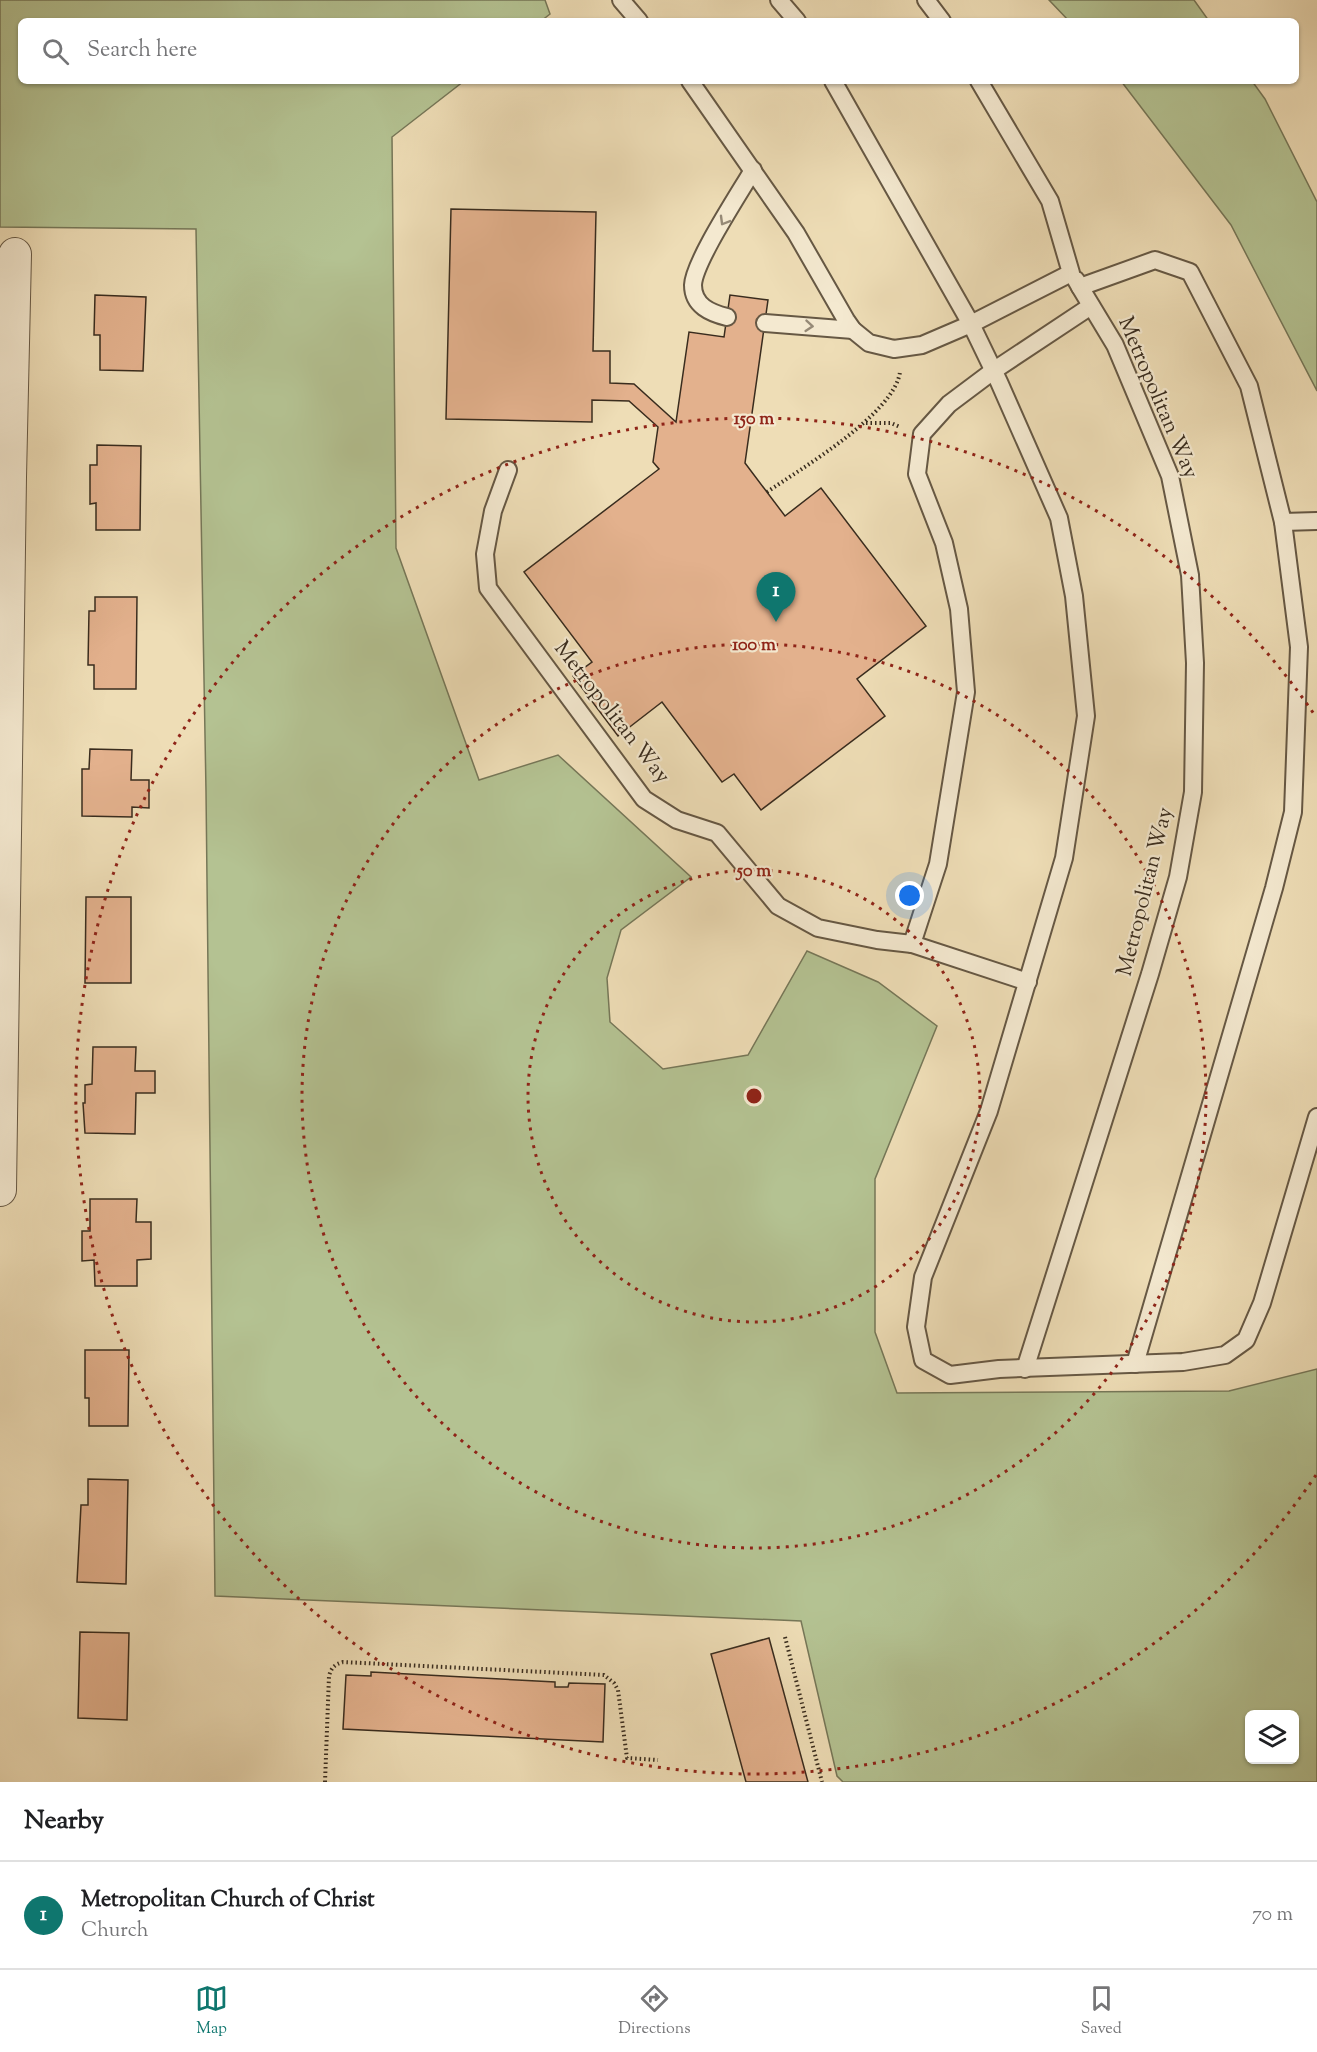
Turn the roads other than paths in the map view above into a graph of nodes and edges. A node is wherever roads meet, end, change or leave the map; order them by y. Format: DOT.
graph roads {
  1 [pos="621,0"];
  2 [pos="779,0"];
  3 [pos="926,0"];
  4 [pos="636,18"];
  5 [pos="794,18"];
  6 [pos="940,18"];
  7 [pos="692,84"];
  8 [pos="835,84"];
  9 [pos="981,84"];
  10 [pos="753,170"];
  11 [pos="15,254"];
  12 [pos="1076,280"];
  13 [pos="1091,306"];
  14 [pos="727,317"];
  15 [pos="765,323"];
  16 [pos="970,324"];
  17 [pos="853,330"];
  18 [pos="993,371"];
  19 [pos="508,470"];
  20 [pos="5,477"];
  21 [pos="1317,521"];
  22 [pos="1283,522"];
  23 [pos="912,944"];
  24 [pos="1028,982"];
  25 [pos="1317,1117"];
  26 [pos="0,1190"];
  27 [pos="1135,1364"];
  28 [pos="1025,1369"];
  1 -- 4 [label="lane"];
  2 -- 5 [label="lane"];
  3 -- 6 [label="lane"];
  7 -- 10 [label="lane"];
  8 -- 16 [label="lane"];
  9 -- 12 [label="lane, Metropolitan Way"];
  10 -- 14 [label="lane, one-way"];
  10 -- 17 [label="lane"];
  11 -- 20 [label="street"];
  12 -- 13 [label="lane, Metropolitan Way"];
  12 -- 16 [label="lane"];
  12 -- 22 [label="lane"];
  13 -- 18 [label="lane"];
  13 -- 28 [label="lane, Metropolitan Way"];
  15 -- 17 [label="lane, one-way"];
  16 -- 17 [label="lane"];
  16 -- 18 [label="lane"];
  18 -- 23 [label="lane"];
  18 -- 24 [label="lane"];
  19 -- 23 [label="lane, Metropolitan Way"];
  20 -- 26 [label="street"];
  21 -- 22 [label="lane"];
  22 -- 27 [label="lane"];
  23 -- 24 [label="lane, Metropolitan Way"];
  24 -- 28 [label="lane"];
  25 -- 27 [label="lane"];
  27 -- 28 [label="lane"];
}
